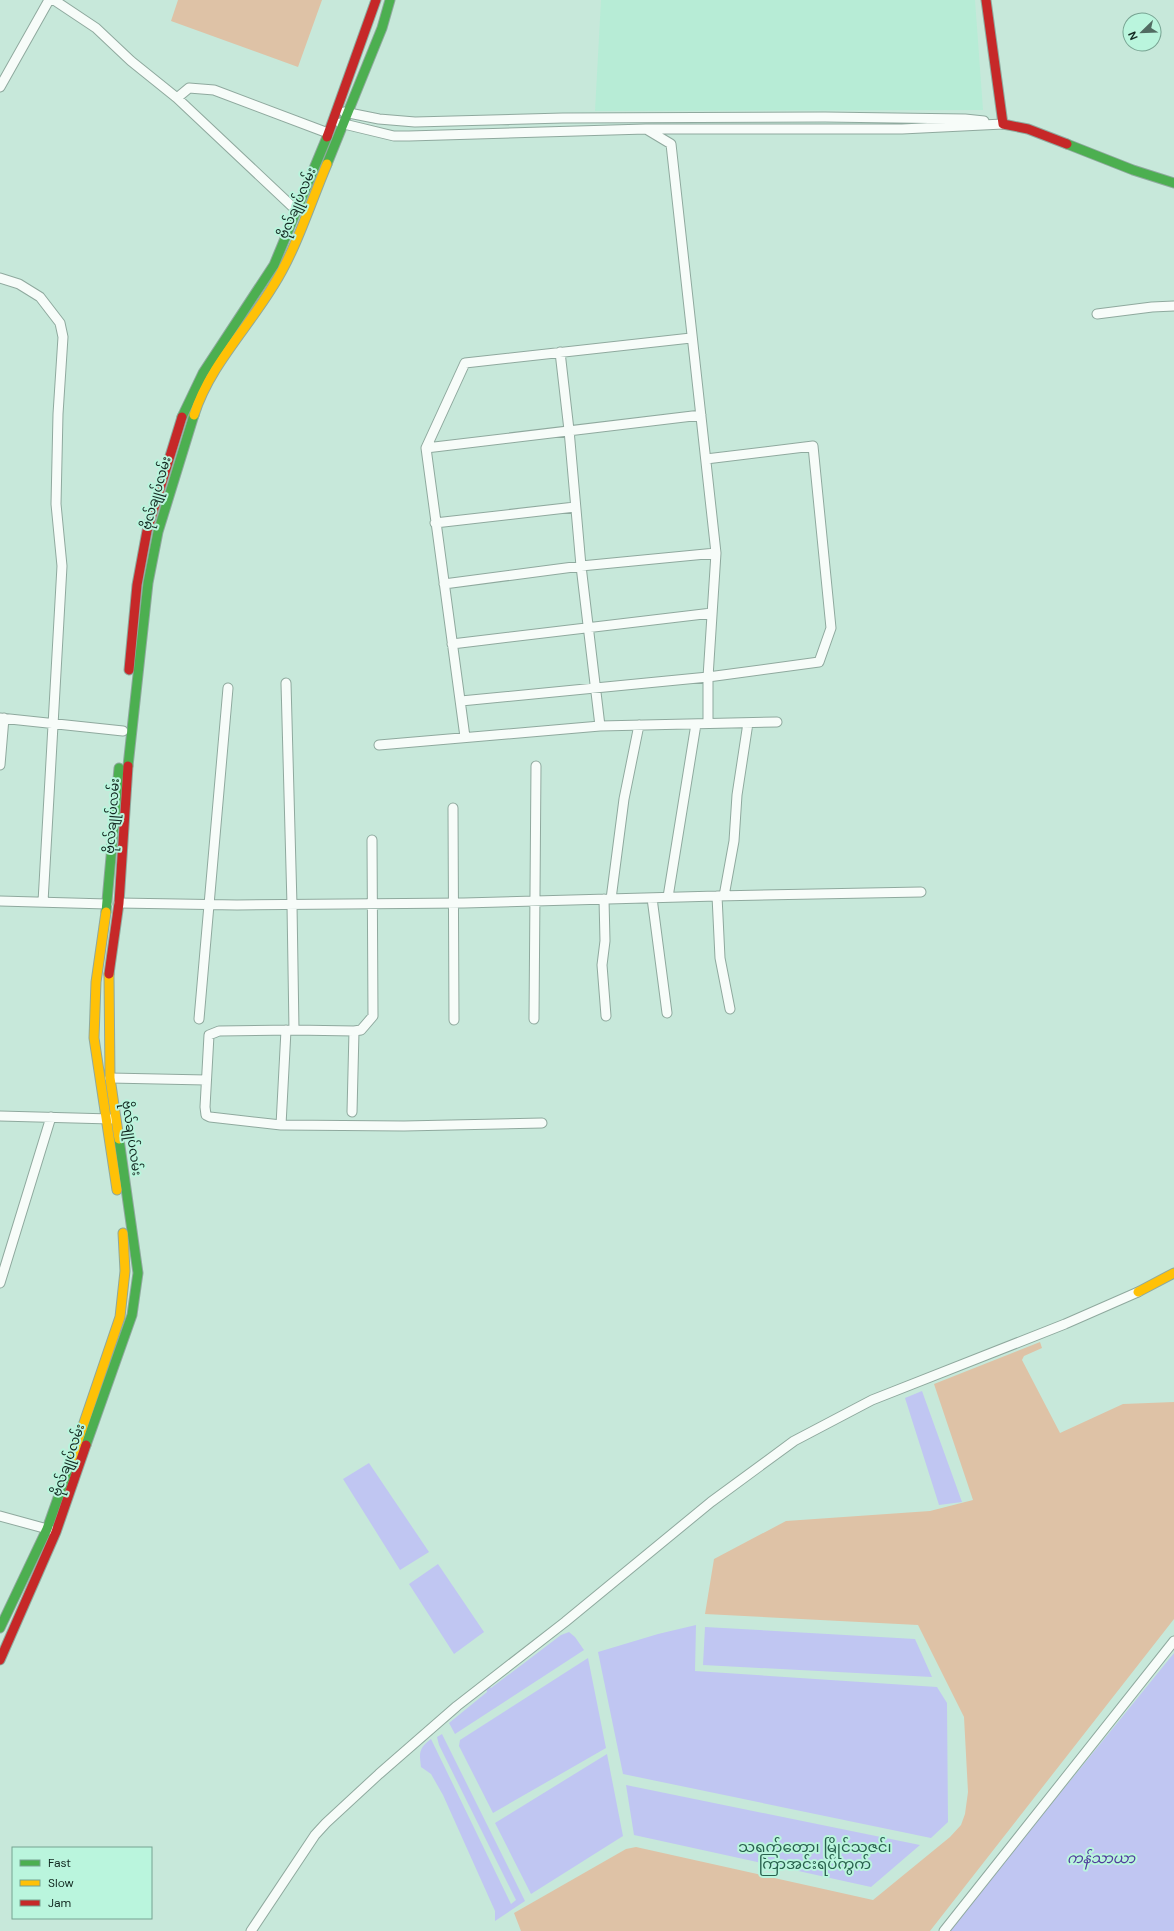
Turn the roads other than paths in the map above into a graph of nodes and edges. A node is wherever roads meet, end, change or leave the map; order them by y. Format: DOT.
graph roads {
  1 [pos="49,0"];
  2 [pos="54,0"];
  3 [pos="376,0"];
  4 [pos="390,0"];
  5 [pos="986,0"];
  6 [pos="0,87"];
  7 [pos="177,98"];
  8 [pos="337,110"];
  9 [pos="348,114"];
  10 [pos="563,118"];
  11 [pos="902,118"];
  12 [pos="496,120"];
  13 [pos="333,121"];
  14 [pos="343,124"];
  15 [pos="1003,124"];
  16 [pos="646,129"];
  17 [pos="902,129"];
  18 [pos="563,131"];
  19 [pos="328,133"];
  20 [pos="496,133"];
  21 [pos="1174,183"];
  22 [pos="297,211"];
  23 [pos="0,278"];
  24 [pos="1174,306"];
  25 [pos="1097,314"];
  26 [pos="691,338"];
  27 [pos="560,352"];
  28 [pos="701,415"];
  29 [pos="569,430"];
  30 [pos="426,448"];
  31 [pos="706,459"];
  32 [pos="575,507"];
  33 [pos="435,523"];
  34 [pos="716,553"];
  35 [pos="581,566"];
  36 [pos="444,584"];
  37 [pos="712,613"];
  38 [pos="590,628"];
  39 [pos="452,644"];
  40 [pos="708,677"];
  41 [pos="286,684"];
  42 [pos="228,688"];
  43 [pos="597,688"];
  44 [pos="461,701"];
  45 [pos="2,718"];
  46 [pos="778,722"];
  47 [pos="708,723"];
  48 [pos="748,723"];
  49 [pos="52,724"];
  50 [pos="696,724"];
  51 [pos="638,725"];
  52 [pos="600,726"];
  53 [pos="123,731"];
  54 [pos="465,737"];
  55 [pos="379,745"];
  56 [pos="0,765"];
  57 [pos="536,766"];
  58 [pos="453,808"];
  59 [pos="372,840"];
  60 [pos="920,892"];
  61 [pos="720,896"];
  62 [pos="668,897"];
  63 [pos="652,898"];
  64 [pos="607,899"];
  65 [pos="0,901"];
  66 [pos="534,901"];
  67 [pos="42,902"];
  68 [pos="119,903"];
  69 [pos="452,903"];
  70 [pos="107,904"];
  71 [pos="209,904"];
  72 [pos="374,904"];
  73 [pos="292,905"];
  74 [pos="730,1009"];
  75 [pos="667,1013"];
  76 [pos="606,1016"];
  77 [pos="534,1018"];
  78 [pos="199,1019"];
  79 [pos="454,1020"];
  80 [pos="290,1030"];
  81 [pos="354,1031"];
  82 [pos="110,1078"];
  83 [pos="206,1080"];
  84 [pos="352,1112"];
  85 [pos="0,1116"];
  86 [pos="51,1118"];
  87 [pos="106,1119"];
  88 [pos="116,1119"];
  89 [pos="542,1123"];
  90 [pos="281,1125"];
  91 [pos="1174,1273"];
  92 [pos="0,1283"];
  93 [pos="1138,1292"];
  94 [pos="0,1516"];
  95 [pos="47,1529"];
  96 [pos="56,1532"];
  97 [pos="0,1628"];
  98 [pos="1174,1641"];
  99 [pos="0,1660"];
  100 [pos="251,1931"];
  101 [pos="944,1931"];
  1 -- 6 [label="street"];
  2 -- 7 [label="street"];
  3 -- 8 [label="main road, ဗိုလ်ချုပ်လမ်း"];
  4 -- 9 [label="main road, ဗိုလ်ချုပ်လမ်း"];
  5 -- 15 [label="main road"];
  7 -- 19 [label="street"];
  7 -- 22 [label="street"];
  8 -- 9 [label="street"];
  8 -- 13 [label="main road, ဗိုလ်ချုပ်လမ်း"];
  9 -- 12 [label="street"];
  9 -- 14 [label="main road, ဗိုလ်ချုပ်လမ်း"];
  10 -- 11 [label="street"];
  10 -- 12 [label="street"];
  10 -- 18 [label="street"];
  11 -- 15 [label="street"];
  11 -- 17 [label="street"];
  12 -- 20 [label="street"];
  13 -- 14 [label="street"];
  13 -- 19 [label="main road, ဗိုလ်ချုပ်လမ်း"];
  14 -- 20 [label="street"];
  14 -- 68 [label="main road, ဗိုလ်ချုပ်လမ်း"];
  15 -- 17 [label="street"];
  15 -- 21 [label="main road"];
  16 -- 17 [label="street"];
  16 -- 18 [label="street"];
  16 -- 26 [label="street"];
  18 -- 20 [label="street"];
  19 -- 22 [label="main road, ဗိုလ်ချုပ်လမ်း"];
  22 -- 53 [label="main road, ဗိုလ်ချုပ်လမ်း"];
  23 -- 49 [label="street"];
  24 -- 25 [label="street"];
  26 -- 27 [label="street"];
  26 -- 28 [label="street"];
  27 -- 29 [label="street"];
  27 -- 30 [label="street"];
  28 -- 29 [label="street"];
  28 -- 31 [label="street"];
  29 -- 30 [label="street"];
  29 -- 32 [label="street"];
  30 -- 33 [label="street"];
  31 -- 34 [label="street"];
  31 -- 40 [label="street"];
  32 -- 33 [label="street"];
  32 -- 35 [label="street"];
  33 -- 36 [label="street"];
  34 -- 35 [label="street"];
  34 -- 37 [label="street"];
  35 -- 36 [label="street"];
  35 -- 38 [label="street"];
  36 -- 39 [label="street"];
  37 -- 38 [label="street"];
  37 -- 40 [label="street"];
  38 -- 39 [label="street"];
  38 -- 43 [label="street"];
  39 -- 44 [label="street"];
  40 -- 43 [label="street"];
  40 -- 47 [label="street"];
  41 -- 73 [label="street"];
  42 -- 71 [label="street"];
  43 -- 44 [label="street"];
  43 -- 52 [label="street"];
  44 -- 54 [label="street"];
  45 -- 49 [label="street"];
  45 -- 56 [label="street"];
  46 -- 48 [label="street"];
  47 -- 48 [label="street"];
  47 -- 50 [label="street"];
  48 -- 61 [label="street"];
  49 -- 53 [label="street"];
  49 -- 67 [label="street"];
  50 -- 51 [label="street"];
  50 -- 62 [label="street"];
  51 -- 52 [label="street"];
  51 -- 64 [label="street"];
  52 -- 54 [label="street"];
  53 -- 70 [label="main road, ဗိုလ်ချုပ်လမ်း"];
  54 -- 55 [label="street"];
  57 -- 66 [label="street"];
  58 -- 69 [label="street"];
  59 -- 72 [label="street"];
  60 -- 61 [label="street"];
  61 -- 62 [label="street"];
  61 -- 74 [label="street"];
  62 -- 63 [label="street"];
  63 -- 64 [label="street"];
  63 -- 75 [label="street"];
  64 -- 66 [label="street"];
  64 -- 76 [label="street"];
  65 -- 67 [label="street"];
  66 -- 69 [label="street"];
  66 -- 77 [label="street"];
  67 -- 70 [label="street"];
  68 -- 71 [label="street"];
  68 -- 82 [label="main road, ဗိုလ်ချုပ်လမ်း"];
  69 -- 72 [label="street"];
  69 -- 79 [label="street"];
  70 -- 87 [label="main road, ဗိုလ်ချုပ်လမ်း"];
  71 -- 73 [label="street"];
  71 -- 78 [label="street"];
  72 -- 73 [label="street"];
  72 -- 81 [label="street"];
  73 -- 80 [label="street"];
  80 -- 81 [label="street"];
  80 -- 83 [label="street"];
  80 -- 90 [label="street"];
  81 -- 84 [label="street"];
  82 -- 83 [label="street"];
  82 -- 88 [label="main road, ဗိုလ်ချုပ်လမ်း"];
  83 -- 90 [label="street"];
  85 -- 86 [label="street"];
  86 -- 87 [label="street"];
  86 -- 92 [label="street"];
  87 -- 88 [label="street"];
  87 -- 95 [label="main road, ဗိုလ်ချုပ်လမ်း"];
  88 -- 96 [label="main road, ဗိုလ်ချုပ်လမ်း"];
  89 -- 90 [label="street"];
  91 -- 93 [label="main road"];
  93 -- 100 [label="street"];
  94 -- 95 [label="street"];
  95 -- 96 [label="street"];
  95 -- 97 [label="main road, ဗိုလ်ချုပ်လမ်း"];
  96 -- 99 [label="main road, ဗိုလ်ချုပ်လမ်း"];
  98 -- 101 [label="street"];
}
